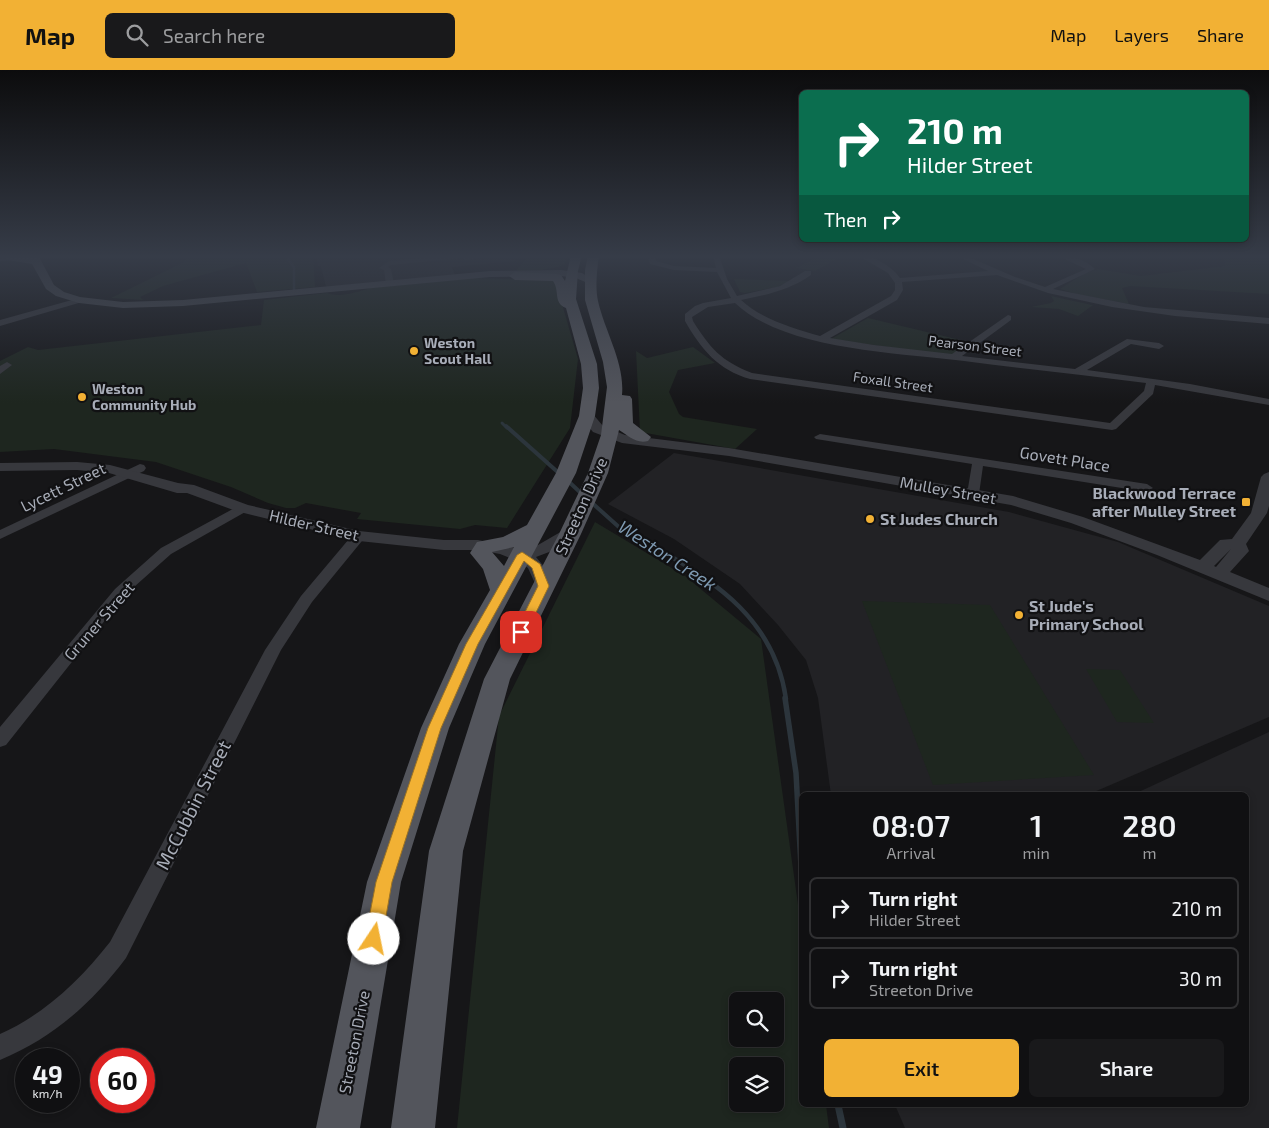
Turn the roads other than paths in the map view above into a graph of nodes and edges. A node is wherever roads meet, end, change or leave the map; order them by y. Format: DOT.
graph roads {
  1 [pos="63,304"];
  2 [pos="568,304"];
  3 [pos="572,304"];
  4 [pos="592,304"];
  5 [pos="715,304"];
  6 [pos="742,304"];
  7 [pos="883,304"];
  8 [pos="1115,304"];
  9 [pos="572,308"];
  10 [pos="1203,315"];
  11 [pos="1269,317"];
  12 [pos="1008,318"];
  13 [pos="1269,321"];
  14 [pos="0,323"];
  15 [pos="824,338"];
  16 [pos="1159,346"];
  17 [pos="954,357"];
  18 [pos="1076,372"];
  19 [pos="1151,382"];
  20 [pos="615,387"];
  21 [pos="1269,402"];
  22 [pos="587,416"];
  23 [pos="610,435"];
  24 [pos="820,436"];
  25 [pos="643,440"];
  26 [pos="673,445"];
  27 [pos="605,453"];
  28 [pos="574,454"];
  29 [pos="0,460"];
  30 [pos="978,462"];
  31 [pos="0,467"];
  32 [pos="135,471"];
  33 [pos="1269,477"];
  34 [pos="1147,488"];
  35 [pos="973,494"];
  36 [pos="242,508"];
  37 [pos="572,527"];
  38 [pos="536,529"];
  39 [pos="0,536"];
  40 [pos="360,536"];
  41 [pos="483,550"];
  42 [pos="522,555"];
  43 [pos="1211,570"];
  44 [pos="544,586"];
  45 [pos="502,591"];
  46 [pos="1269,595"];
  47 [pos="0,740"];
  48 [pos="0,1047"];
  49 [pos="338,1128"];
  50 [pos="413,1128"];
  1 -- 14 [label="street"];
  2 -- 9 [label="main road"];
  3 -- 9 [label="main road, Streeton Drive"];
  4 -- 20 [label="main road, Streeton Drive"];
  5 -- 19 [label="street, Foxall Street"];
  6 -- 15 [label="street, Pearson Street"];
  7 -- 15 [label="street"];
  8 -- 10 [label="street"];
  9 -- 22 [label="main road, Streeton Drive"];
  10 -- 11 [label="street"];
  10 -- 13 [label="street"];
  12 -- 17 [label="street"];
  15 -- 17 [label="street, Pearson Street"];
  16 -- 18 [label="street"];
  17 -- 18 [label="street, Pearson Street"];
  18 -- 19 [label="street, Pearson Street"];
  19 -- 21 [label="street, Pearson Street"];
  20 -- 23 [label="main road, Streeton Drive"];
  20 -- 25 [label="main road"];
  22 -- 23 [label="street"];
  22 -- 28 [label="main road, Streeton Drive"];
  23 -- 25 [label="street, Mulley Street"];
  23 -- 27 [label="main road, Streeton Drive"];
  23 -- 28 [label="street, Mulley Street"];
  24 -- 30 [label="street, Govett Place"];
  25 -- 26 [label="street, Mulley Street"];
  25 -- 27 [label="main road"];
  26 -- 35 [label="street, Mulley Street"];
  27 -- 37 [label="main road, Streeton Drive"];
  28 -- 38 [label="main road, Streeton Drive"];
  29 -- 32 [label="street, Hilder Street"];
  30 -- 34 [label="street, Govett Place"];
  30 -- 35 [label="street"];
  31 -- 32 [label="street, Hilder Street"];
  32 -- 36 [label="street, Hilder Street"];
  32 -- 39 [label="street, Lycett Street"];
  33 -- 43 [label="street"];
  35 -- 43 [label="street, Mulley Street"];
  36 -- 40 [label="street, Hilder Street"];
  36 -- 47 [label="street, Gruner Street"];
  37 -- 42 [label="street, Hilder Street"];
  37 -- 44 [label="main road, Streeton Drive"];
  38 -- 41 [label="main road"];
  38 -- 42 [label="main road, Streeton Drive"];
  40 -- 41 [label="street, Hilder Street"];
  40 -- 48 [label="street, McCubbin Street"];
  41 -- 42 [label="street, Hilder Street"];
  41 -- 45 [label="main road"];
  42 -- 44 [label="street"];
  42 -- 45 [label="main road, Streeton Drive"];
  43 -- 46 [label="street, Mulley Street"];
  44 -- 50 [label="main road, Streeton Drive"];
  45 -- 49 [label="main road, Streeton Drive"];
}
